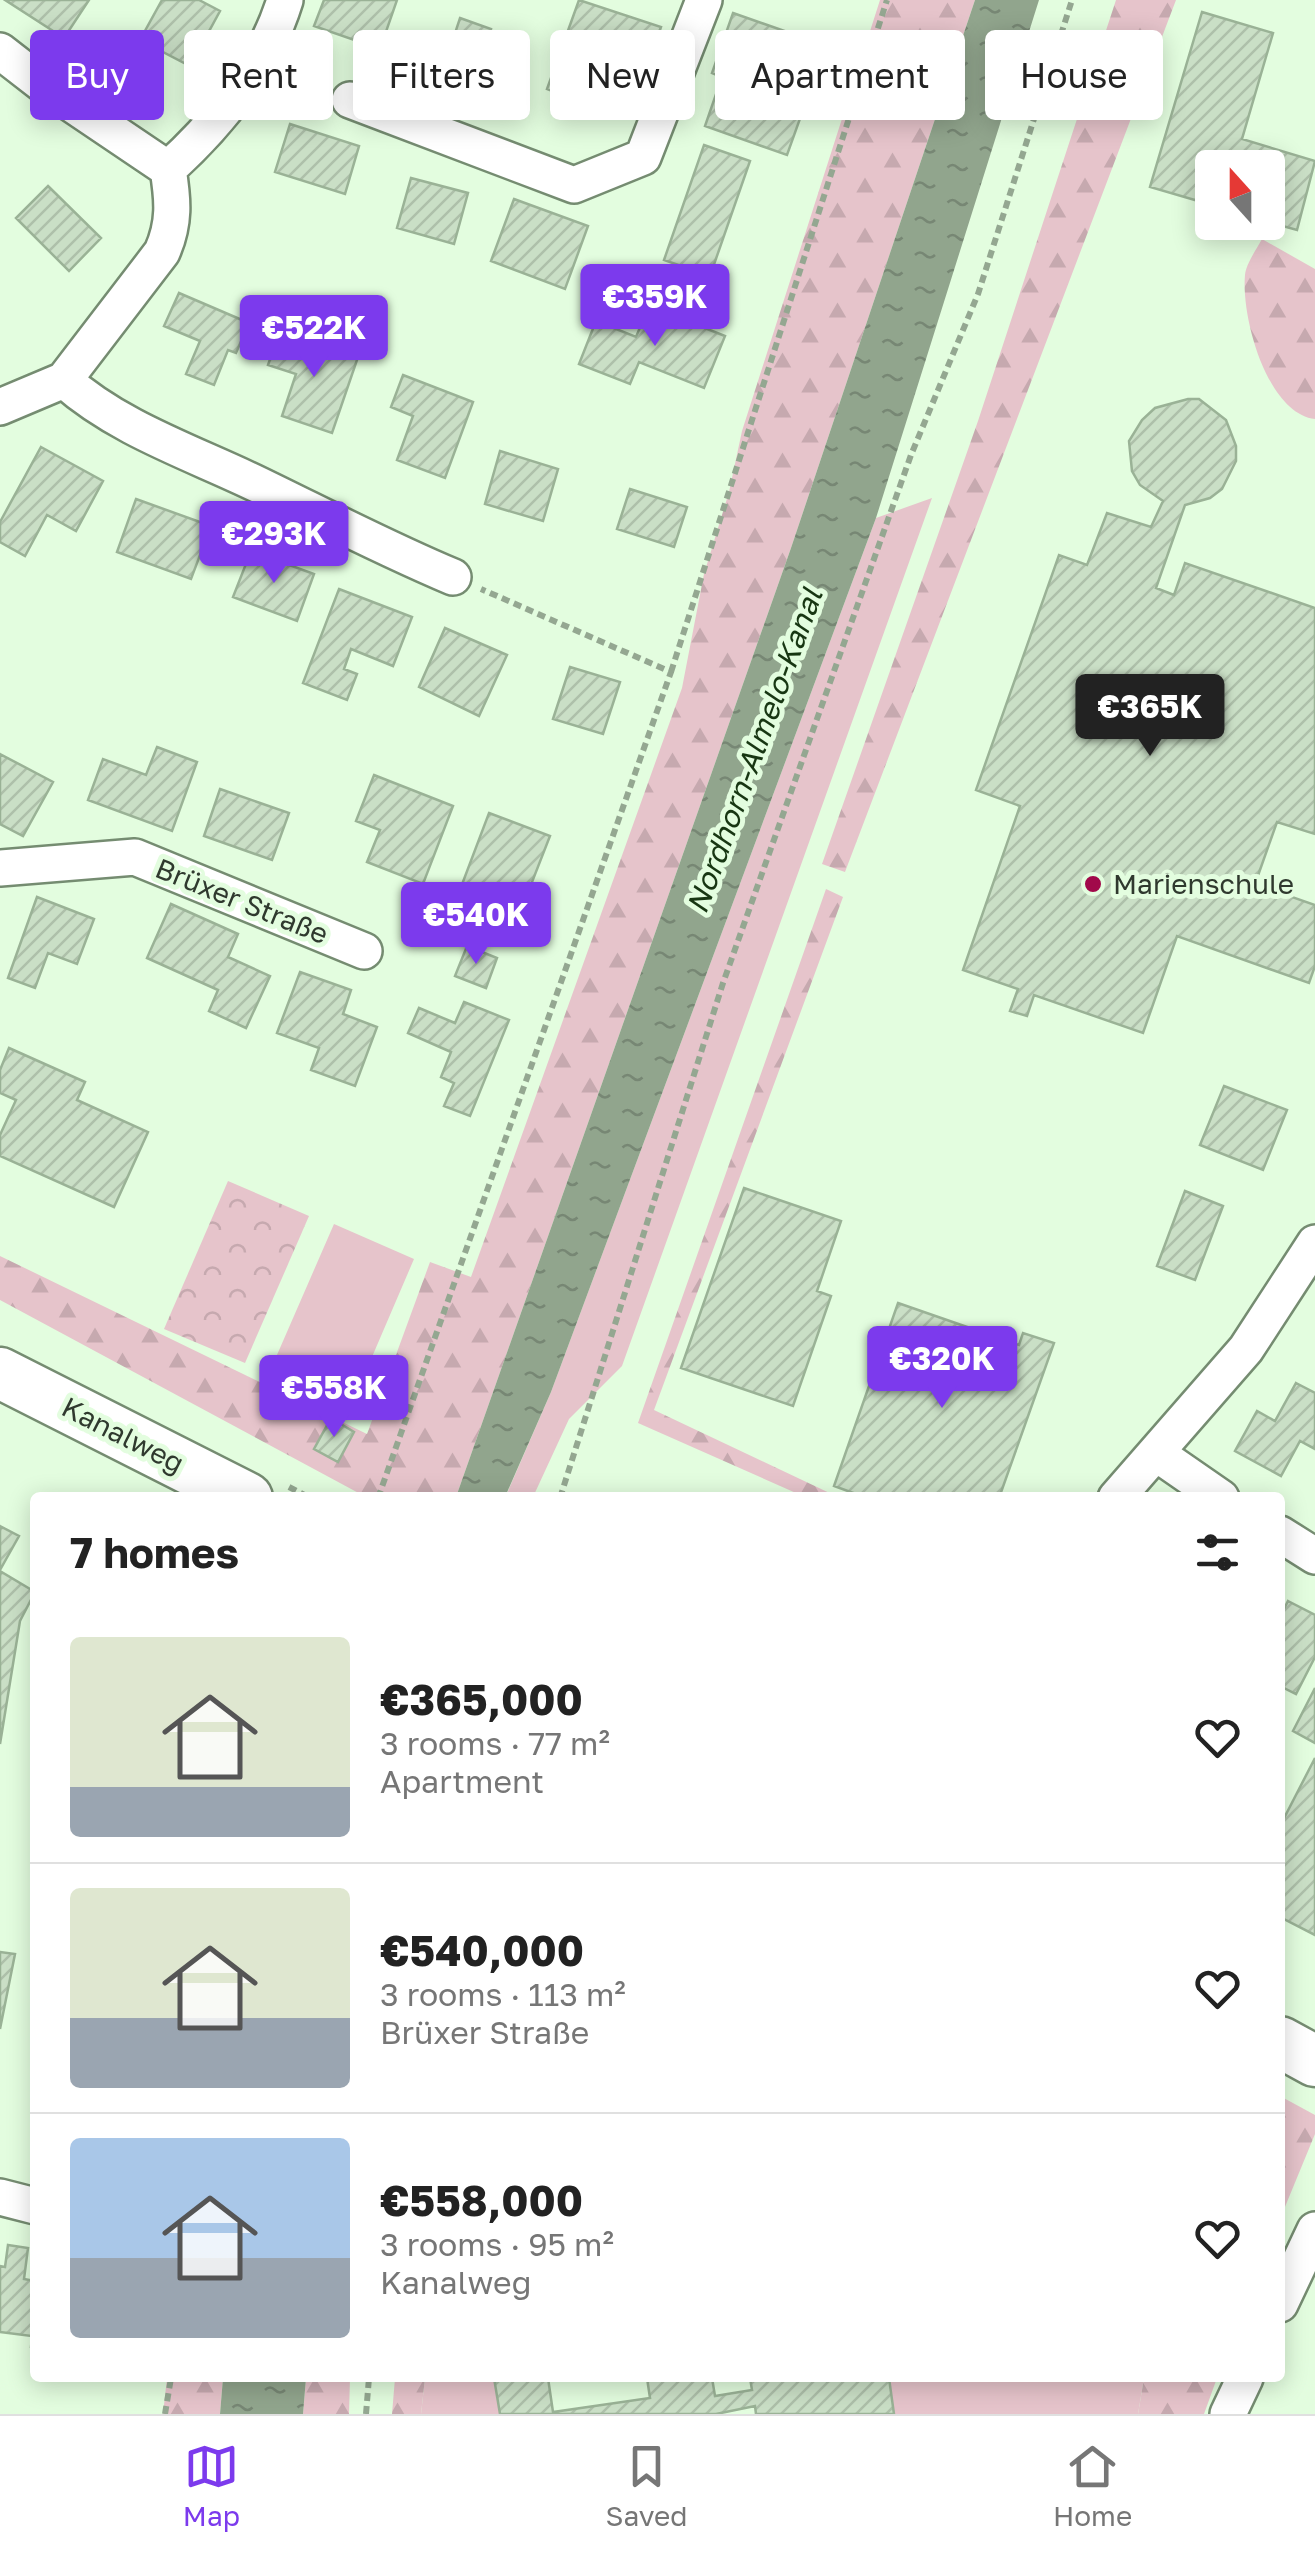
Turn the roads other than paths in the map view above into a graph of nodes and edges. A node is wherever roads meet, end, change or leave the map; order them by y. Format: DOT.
graph roads {
  1 [pos="284,0"];
  2 [pos="704,0"];
  3 [pos="0,51"];
  4 [pos="350,100"];
  5 [pos="168,169"];
  6 [pos="64,380"];
  7 [pos="0,408"];
  8 [pos="453,577"];
  9 [pos="0,868"];
  10 [pos="364,951"];
  11 [pos="1315,1243"];
  12 [pos="0,1373"];
  13 [pos="1156,1453"];
  14 [pos="235,1492"];
  15 [pos="1121,1492"];
  16 [pos="1212,1492"];
  17 [pos="1285,1537"];
  18 [pos="1315,1556"];
  19 [pos="1285,2045"];
  20 [pos="1315,2060"];
  21 [pos="0,2196"];
  22 [pos="30,2205"];
  23 [pos="1315,2230"];
  24 [pos="1285,2293"];
  25 [pos="1243,2382"];
  26 [pos="1228,2414"];
  1 -- 5 [label="street"];
  2 -- 4 [label="street"];
  3 -- 5 [label="street"];
  5 -- 6 [label="street"];
  6 -- 7 [label="street"];
  6 -- 8 [label="street"];
  9 -- 10 [label="street, Brüxer Straße"];
  11 -- 13 [label="street"];
  12 -- 14 [label="street, Kanalweg"];
  13 -- 15 [label="street"];
  13 -- 16 [label="street"];
  17 -- 18 [label="street"];
  19 -- 20 [label="street"];
  21 -- 22 [label="street"];
  23 -- 24 [label="street"];
  25 -- 26 [label="street"];
}
